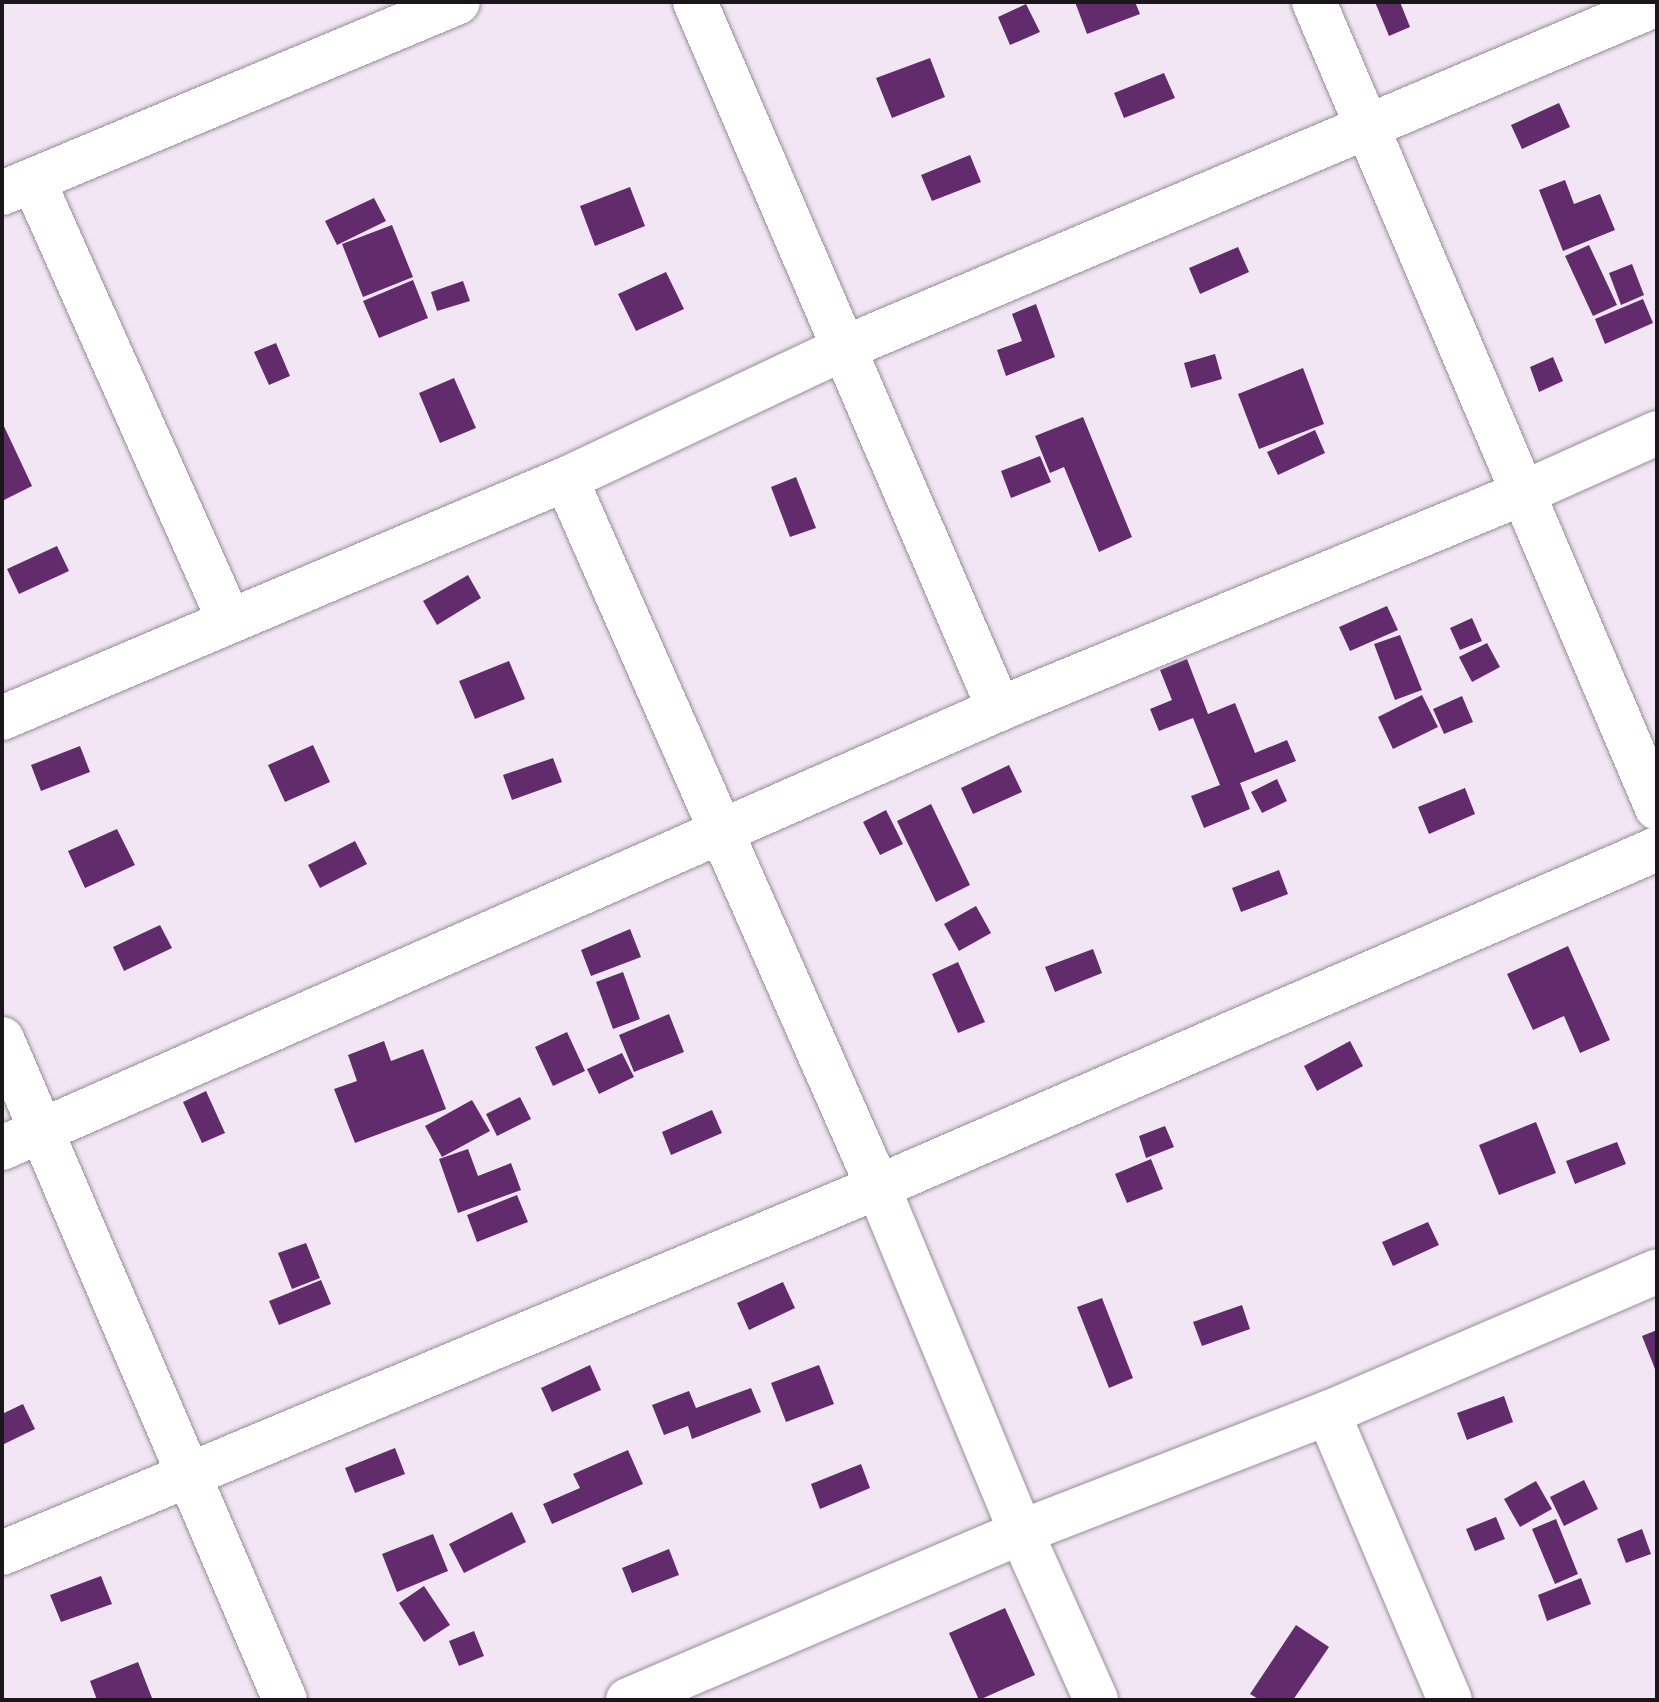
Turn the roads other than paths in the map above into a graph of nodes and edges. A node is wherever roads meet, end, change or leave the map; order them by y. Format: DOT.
graph roads {
  1 [pos="458,2"];
  2 [pos="695,2"];
  3 [pos="1314,2"];
  4 [pos="1657,4"];
  5 [pos="1366,125"];
  6 [pos="18,187"];
  7 [pos="842,349"];
  8 [pos="1657,433"];
  9 [pos="566,479"];
  10 [pos="1523,493"];
  11 [pos="229,621"];
  12 [pos="999,709"];
  13 [pos="2,718"];
  14 [pos="1657,808"];
  15 [pos="721,830"];
  16 [pos="1657,849"];
  17 [pos="2,1039"];
  18 [pos="41,1131"];
  19 [pos="2,1148"];
  20 [pos="878,1187"];
  21 [pos="1657,1271"];
  22 [pos="1328,1413"];
  23 [pos="185,1475"];
  24 [pos="1021,1532"];
  25 [pos="2,1553"];
  26 [pos="285,1700"];
  27 [pos="628,1700"];
  28 [pos="1096,1700"];
  29 [pos="1450,1700"];
  1 -- 6 [label="street"];
  2 -- 7 [label="street"];
  3 -- 5 [label="street"];
  4 -- 5 [label="street"];
  5 -- 7 [label="street"];
  5 -- 10 [label="street"];
  6 -- 11 [label="street"];
  7 -- 9 [label="street"];
  7 -- 12 [label="street"];
  8 -- 10 [label="street"];
  9 -- 11 [label="street"];
  9 -- 15 [label="street"];
  10 -- 12 [label="street"];
  10 -- 14 [label="street"];
  11 -- 13 [label="street"];
  12 -- 15 [label="street"];
  15 -- 18 [label="street"];
  15 -- 20 [label="street"];
  16 -- 20 [label="street"];
  17 -- 18 [label="street"];
  18 -- 19 [label="street"];
  18 -- 23 [label="street"];
  20 -- 23 [label="street"];
  20 -- 24 [label="street"];
  21 -- 22 [label="street"];
  22 -- 24 [label="street"];
  22 -- 29 [label="street"];
  23 -- 25 [label="street"];
  23 -- 26 [label="street"];
  24 -- 27 [label="street"];
  24 -- 28 [label="street"];
}
